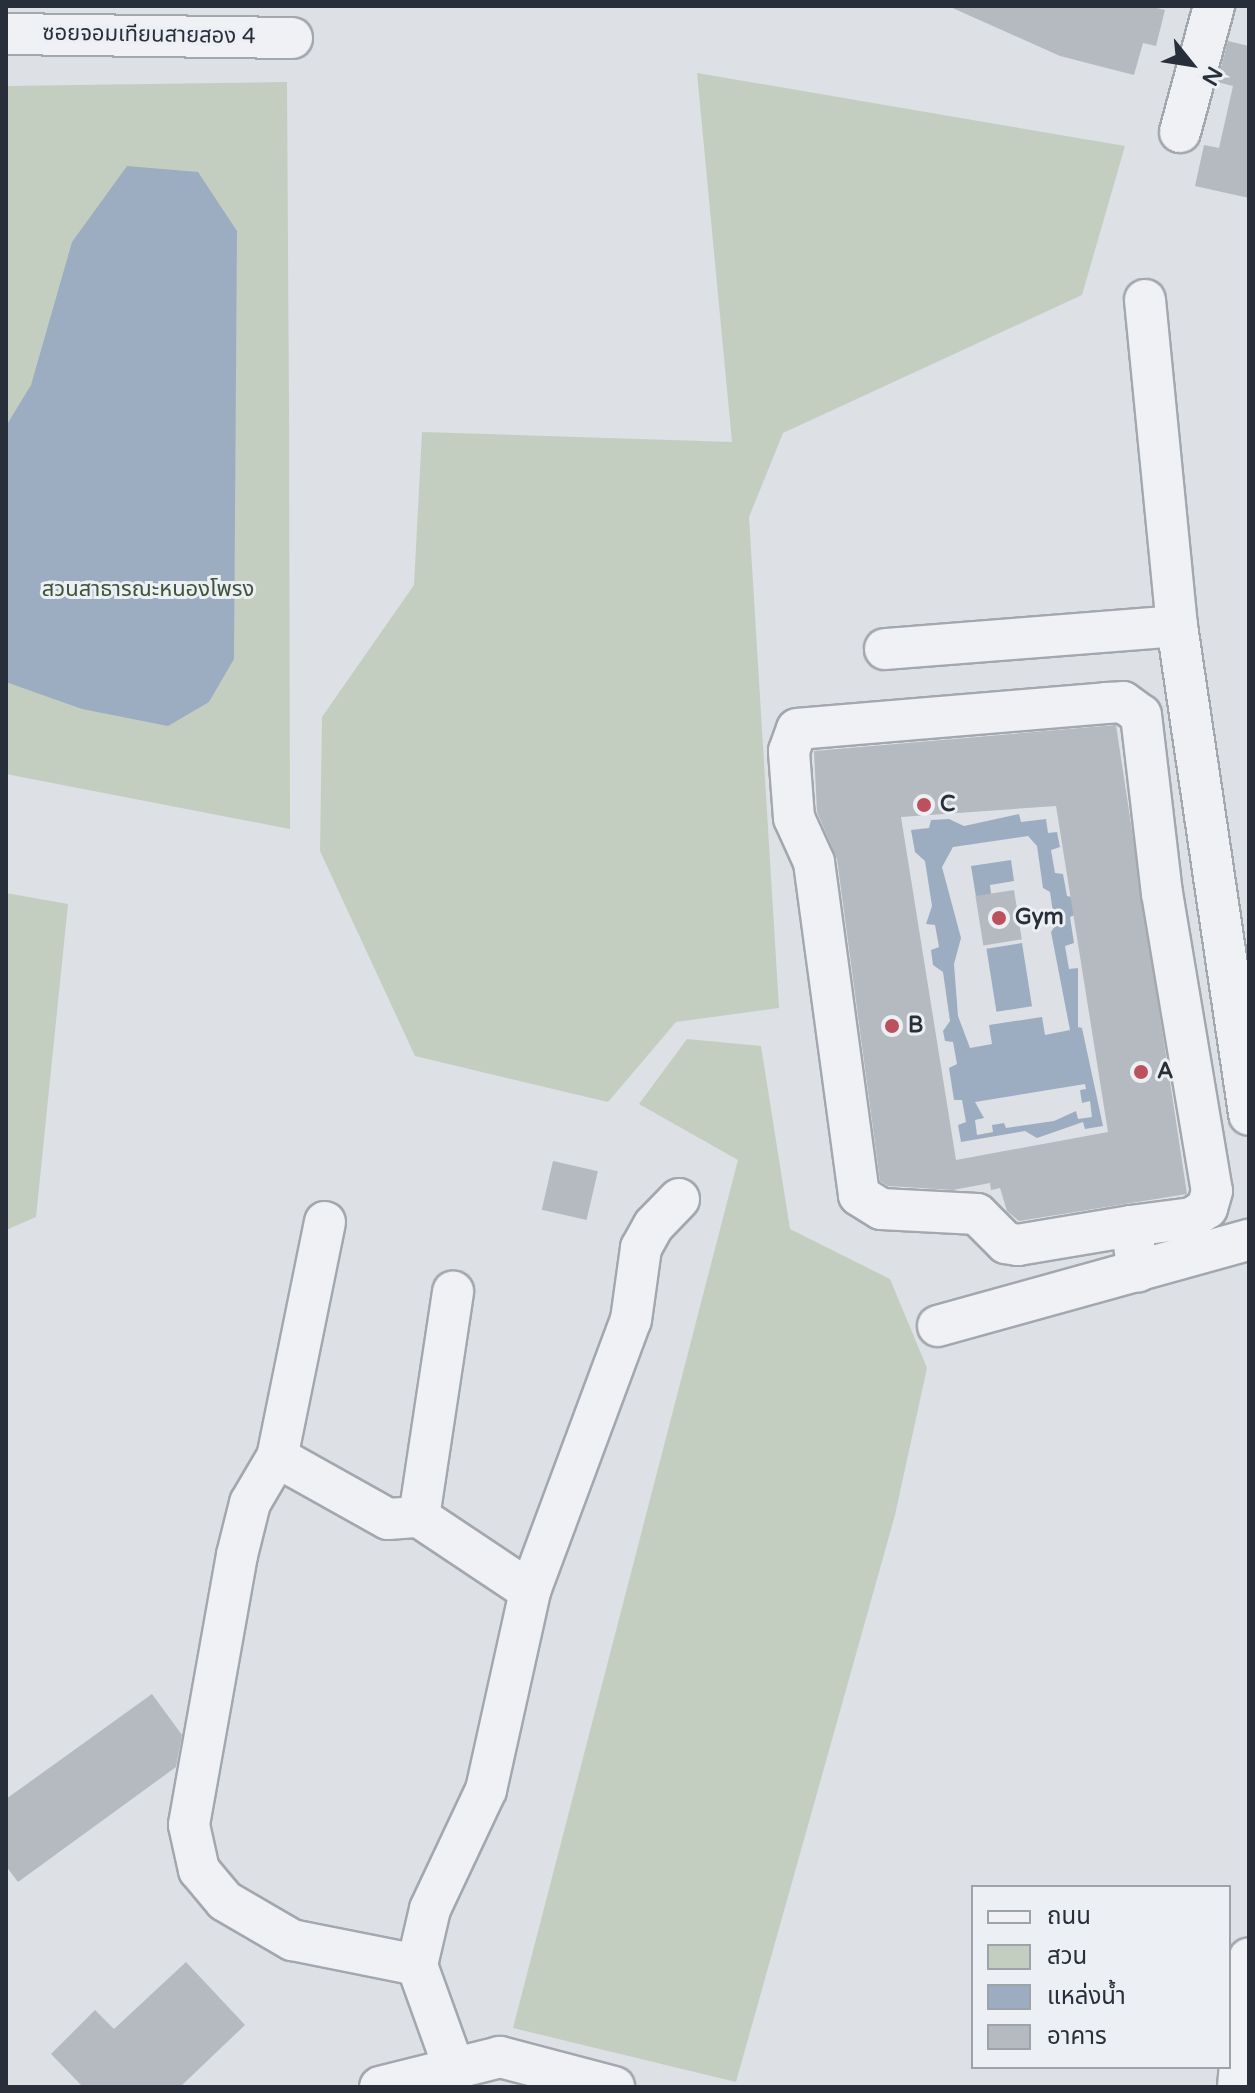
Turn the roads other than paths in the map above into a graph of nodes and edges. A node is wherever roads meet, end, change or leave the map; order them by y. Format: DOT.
graph roads {
  1 [pos="1214,6"];
  2 [pos="6,34"];
  3 [pos="292,38"];
  4 [pos="1180,132"];
  5 [pos="1145,300"];
  6 [pos="1177,626"];
  7 [pos="885,649"];
  8 [pos="1249,1115"];
  9 [pos="679,1199"];
  10 [pos="325,1222"];
  11 [pos="1131,1226"];
  12 [pos="1249,1240"];
  13 [pos="1138,1271"];
  14 [pos="453,1292"];
  15 [pos="938,1326"];
  16 [pos="277,1457"];
  17 [pos="419,1517"];
  18 [pos="530,1591"];
  19 [pos="1249,1958"];
  20 [pos="417,1965"];
  21 [pos="454,2068"];
  22 [pos="380,2087"];
  23 [pos="614,2087"];
  24 [pos="1238,2087"];
  1 -- 4 [label="street"];
  2 -- 3 [label="street, ซอยจอมเทียนสายสอง 4"];
  5 -- 6 [label="street"];
  6 -- 7 [label="street"];
  6 -- 8 [label="street"];
  9 -- 18 [label="street"];
  10 -- 16 [label="street"];
  11 -- 11 [label="street"];
  11 -- 13 [label="street"];
  12 -- 13 [label="street"];
  13 -- 15 [label="street"];
  14 -- 17 [label="street"];
  16 -- 17 [label="street"];
  16 -- 20 [label="street"];
  17 -- 18 [label="street"];
  18 -- 20 [label="street"];
  19 -- 24 [label="street"];
  20 -- 21 [label="street"];
  21 -- 22 [label="street"];
  21 -- 23 [label="street"];
}
